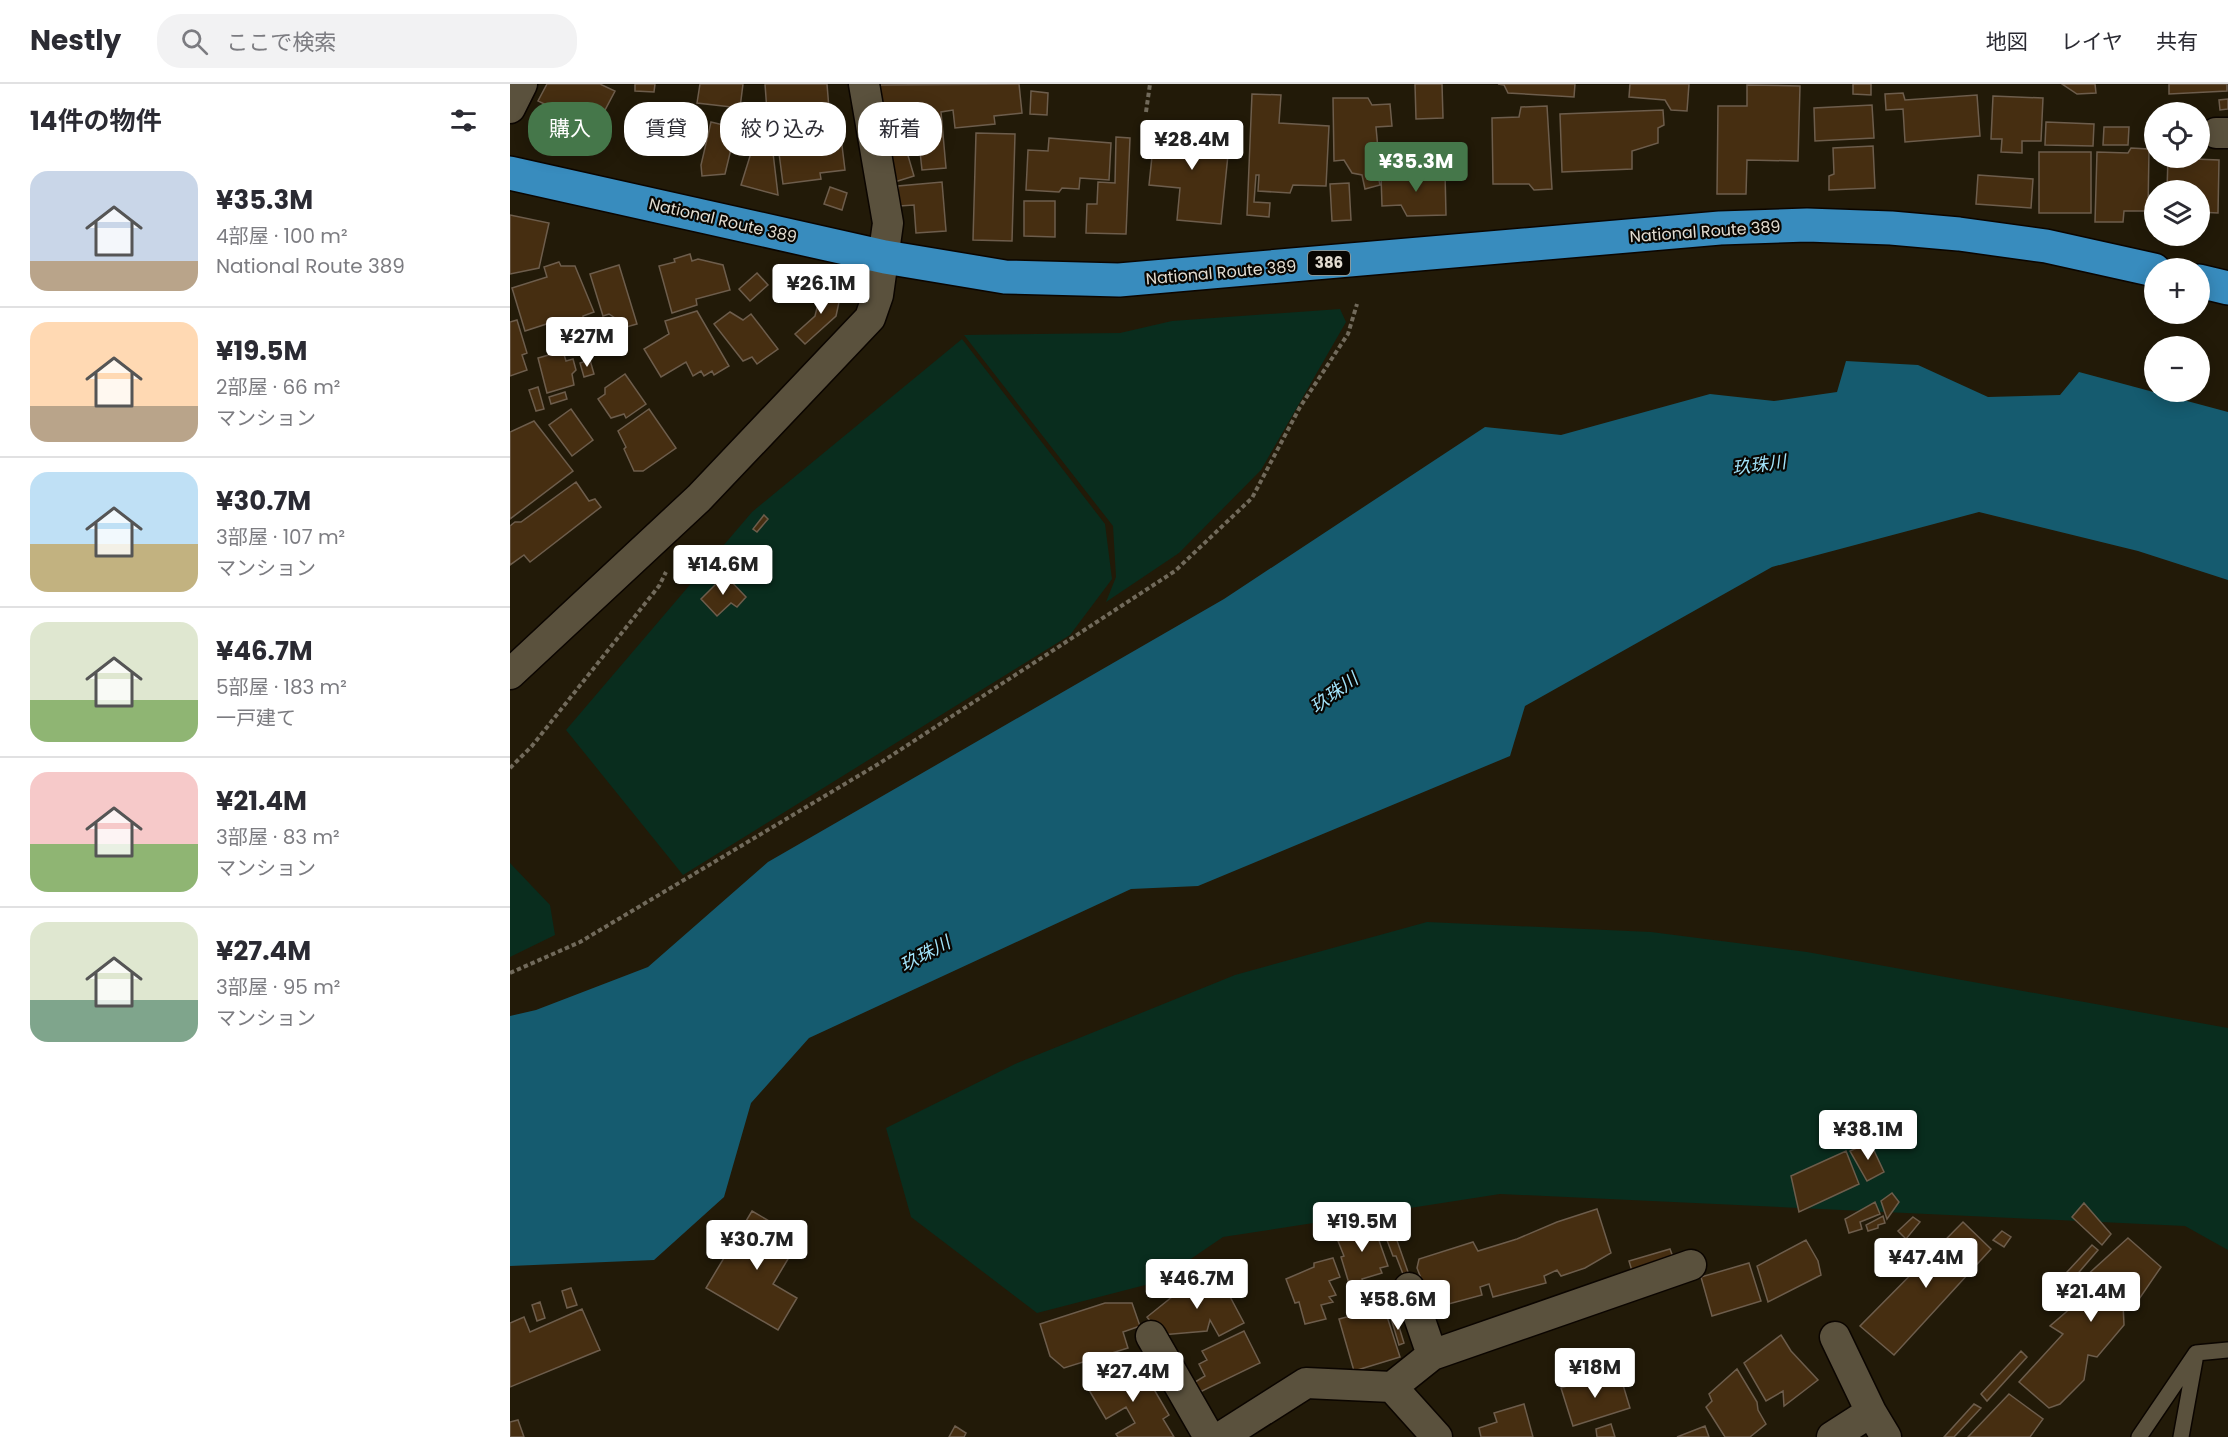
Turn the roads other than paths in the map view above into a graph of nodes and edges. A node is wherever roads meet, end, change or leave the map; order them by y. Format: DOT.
graph roads {
  1 [pos="522,84"];
  2 [pos="864,84"];
  3 [pos="510,108"];
  4 [pos="510,173"];
  5 [pos="885,257"];
  6 [pos="2144,268"];
  7 [pos="2210,284"];
  8 [pos="2228,288"];
  9 [pos="510,674"];
  10 [pos="1691,1265"];
  11 [pos="1409,1288"];
  12 [pos="1151,1336"];
  13 [pos="1835,1337"];
  14 [pos="2228,1350"];
  15 [pos="2196,1353"];
  16 [pos="1432,1355"];
  17 [pos="1392,1387"];
  18 [pos="1878,1425"];
  19 [pos="1209,1437"];
  20 [pos="1221,1437"];
  21 [pos="1437,1437"];
  22 [pos="1832,1437"];
  23 [pos="2139,1437"];
  24 [pos="2181,1437"];
  1 -- 3 [label="street"];
  2 -- 5 [label="street"];
  4 -- 5 [label="highway, National Route 389 / 386"];
  5 -- 6 [label="highway, National Route 389 / 386"];
  5 -- 9 [label="street"];
  7 -- 8 [label="highway"];
  10 -- 16 [label="street"];
  11 -- 16 [label="street"];
  12 -- 19 [label="street"];
  13 -- 18 [label="street"];
  14 -- 15 [label="lane"];
  15 -- 23 [label="lane"];
  15 -- 24 [label="lane"];
  16 -- 17 [label="street"];
  17 -- 20 [label="street"];
  17 -- 21 [label="street"];
  18 -- 22 [label="street"];
}
